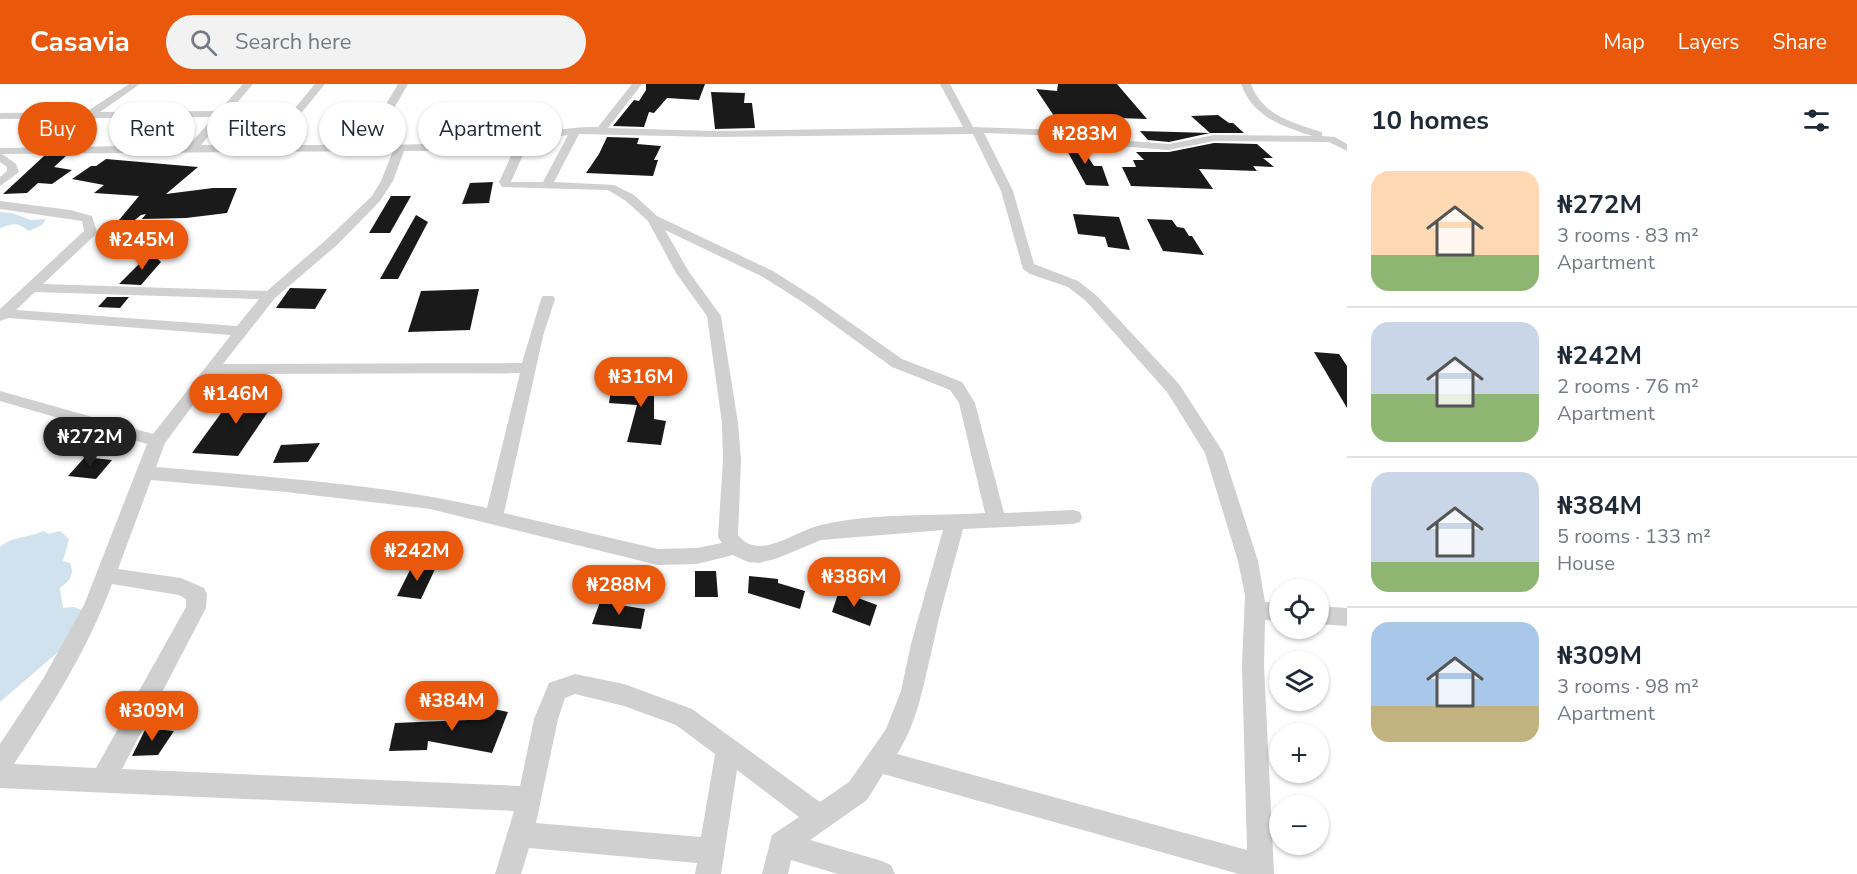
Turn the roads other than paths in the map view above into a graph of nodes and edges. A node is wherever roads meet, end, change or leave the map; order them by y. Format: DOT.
graph roads {
  1 [pos="135,84"];
  2 [pos="248,84"];
  3 [pos="320,84"];
  4 [pos="403,84"];
  5 [pos="638,84"];
  6 [pos="945,84"];
  7 [pos="1246,84"];
  8 [pos="232,102"];
  9 [pos="305,102"];
  10 [pos="393,102"];
  11 [pos="97,110"];
  12 [pos="207,114"];
  13 [pos="97,115"];
  14 [pos="0,116"];
  15 [pos="18,116"];
  16 [pos="973,129"];
  17 [pos="576,130"];
  18 [pos="601,130"];
  19 [pos="207,131"];
  20 [pos="562,132"];
  21 [pos="1331,139"];
  22 [pos="195,145"];
  23 [pos="1347,148"];
  24 [pos="109,149"];
  25 [pos="0,151"];
  26 [pos="396,156"];
  27 [pos="517,156"];
  28 [pos="0,157"];
  29 [pos="0,183"];
  30 [pos="547,185"];
  31 [pos="0,205"];
  32 [pos="653,219"];
  33 [pos="31,288"];
  34 [pos="270,295"];
  35 [pos="548,299"];
  36 [pos="2,315"];
  37 [pos="242,331"];
  38 [pos="529,368"];
  39 [pos="210,369"];
  40 [pos="0,396"];
  41 [pos="157,441"];
  42 [pos="145,473"];
  43 [pos="494,517"];
  44 [pos="1072,517"];
  45 [pos="996,520"];
  46 [pos="955,522"];
  47 [pos="734,547"];
  48 [pos="105,575"];
  49 [pos="1255,610"];
  50 [pos="1269,611"];
  51 [pos="1329,616"];
  52 [pos="1347,617"];
  53 [pos="728,749"];
  54 [pos="878,761"];
  55 [pos="0,765"];
  56 [pos="0,776"];
  57 [pos="102,781"];
  58 [pos="530,799"];
  59 [pos="820,817"];
  60 [pos="520,834"];
  61 [pos="781,844"];
  62 [pos="710,862"];
  63 [pos="1261,870"];
  64 [pos="508,874"];
  65 [pos="775,874"];
  66 [pos="882,874"];
  1 -- 11 [label="street"];
  2 -- 8 [label="street"];
  3 -- 9 [label="street"];
  4 -- 10 [label="street"];
  5 -- 18 [label="street"];
  6 -- 16 [label="street"];
  7 -- 21 [label="street"];
  12 -- 13 [label="street"];
  14 -- 15 [label="street"];
  16 -- 18 [label="street"];
  16 -- 21 [label="street"];
  16 -- 49 [label="street"];
  17 -- 18 [label="street"];
  17 -- 20 [label="street"];
  17 -- 30 [label="street"];
  19 -- 22 [label="street"];
  21 -- 23 [label="street"];
  24 -- 25 [label="street"];
  26 -- 34 [label="street"];
  27 -- 30 [label="street"];
  28 -- 29 [label="street"];
  30 -- 32 [label="street"];
  31 -- 33 [label="street"];
  32 -- 45 [label="street"];
  32 -- 47 [label="street"];
  33 -- 34 [label="street"];
  33 -- 36 [label="street"];
  34 -- 37 [label="street"];
  35 -- 38 [label="street"];
  36 -- 37 [label="street"];
  37 -- 39 [label="street"];
  38 -- 39 [label="street"];
  38 -- 43 [label="street"];
  39 -- 41 [label="street"];
  40 -- 41 [label="street"];
  41 -- 42 [label="street"];
  42 -- 43 [label="street"];
  42 -- 48 [label="street"];
  43 -- 47 [label="street"];
  44 -- 45 [label="street"];
  45 -- 46 [label="street"];
  46 -- 47 [label="street"];
  46 -- 54 [label="street"];
  48 -- 55 [label="street"];
  48 -- 57 [label="street"];
  49 -- 50 [label="street"];
  49 -- 63 [label="street"];
  51 -- 52 [label="street"];
  53 -- 58 [label="street"];
  53 -- 59 [label="street"];
  53 -- 62 [label="street"];
  54 -- 59 [label="street"];
  54 -- 63 [label="street"];
  56 -- 57 [label="street"];
  57 -- 58 [label="street"];
  58 -- 60 [label="street"];
  59 -- 61 [label="street"];
  60 -- 62 [label="street"];
  60 -- 64 [label="street"];
  61 -- 65 [label="street"];
  61 -- 66 [label="street"];
}
